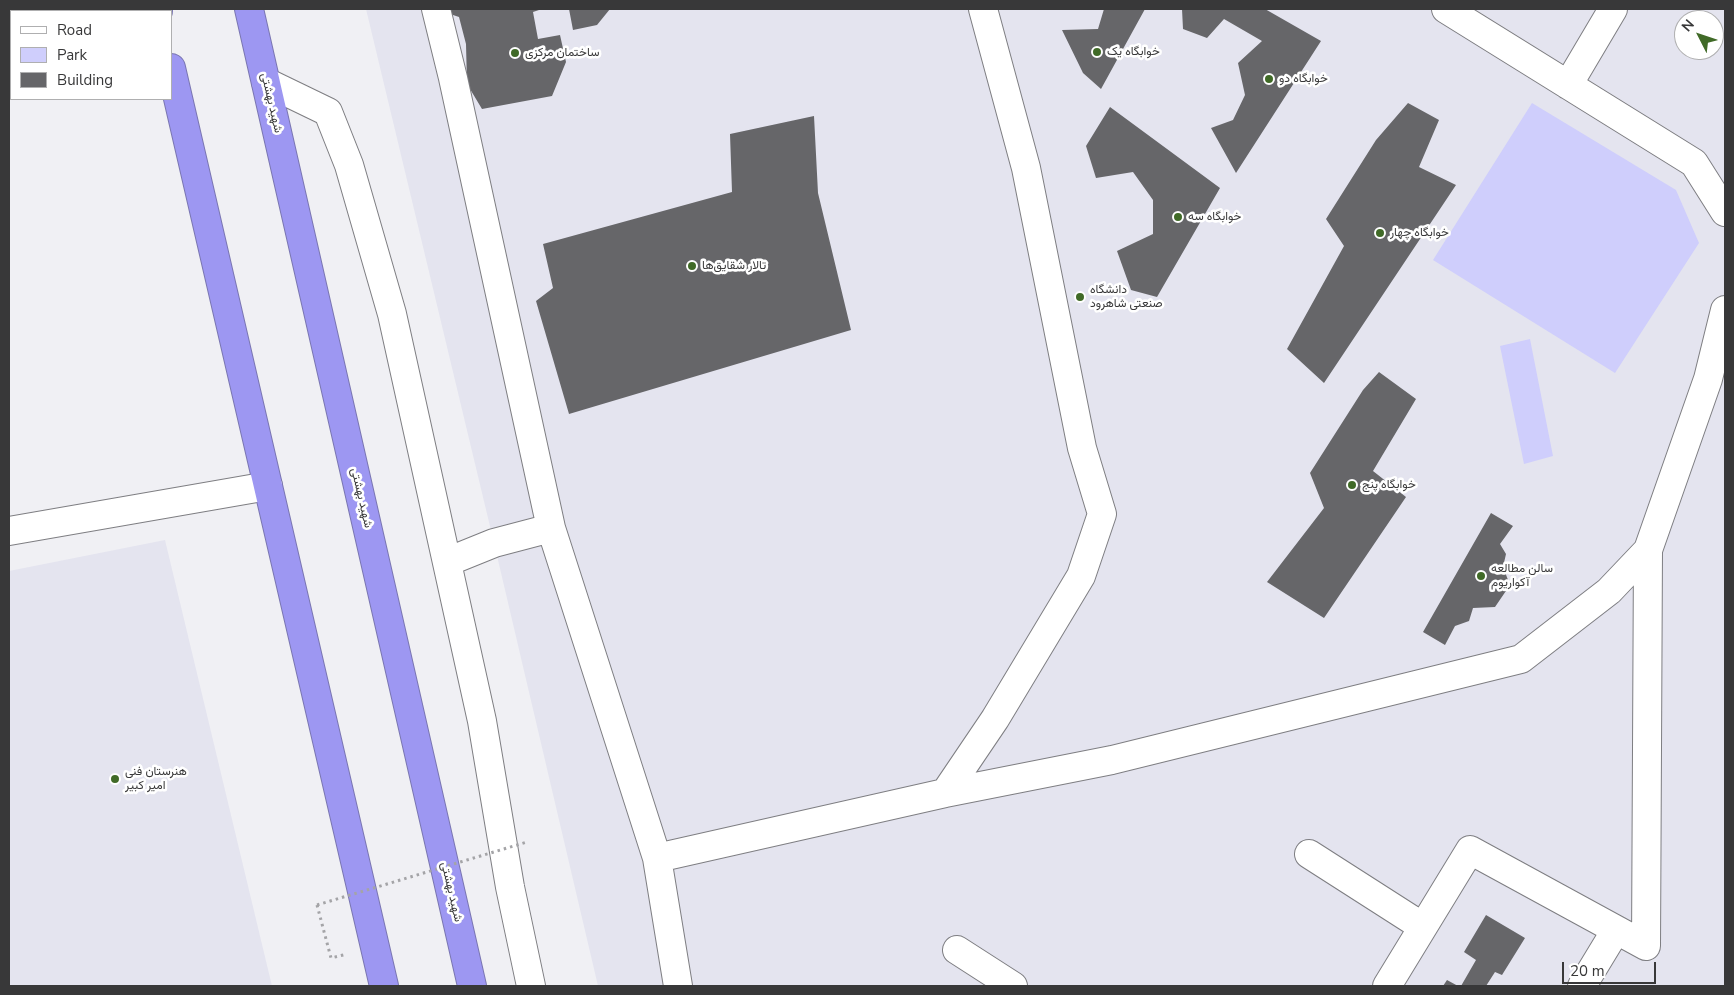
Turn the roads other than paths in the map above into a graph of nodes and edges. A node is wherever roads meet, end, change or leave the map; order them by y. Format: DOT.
graph roads {
  1 [pos="249,9"];
  2 [pos="436,9"];
  3 [pos="983,9"];
  4 [pos="1446,9"];
  5 [pos="1613,9"];
  6 [pos="172,72"];
  7 [pos="266,82"];
  8 [pos="1568,85"];
  9 [pos="1725,212"];
  10 [pos="1725,310"];
  11 [pos="268,486"];
  12 [pos="551,528"];
  13 [pos="9,531"];
  14 [pos="1648,550"];
  15 [pos="447,562"];
  16 [pos="945,793"];
  17 [pos="1309,854"];
  18 [pos="657,858"];
  19 [pos="1423,926"];
  20 [pos="1616,930"];
  21 [pos="957,950"];
  22 [pos="384,986"];
  23 [pos="472,986"];
  24 [pos="531,986"];
  25 [pos="678,986"];
  26 [pos="1013,986"];
  27 [pos="1387,986"];
  28 [pos="1582,986"];
  1 -- 7 [label="highway, شهید بهشتی"];
  2 -- 12 [label="lane"];
  3 -- 16 [label="lane"];
  4 -- 8 [label="lane"];
  5 -- 8 [label="lane"];
  6 -- 11 [label="highway"];
  7 -- 15 [label="lane"];
  7 -- 23 [label="highway, شهید بهشتی"];
  8 -- 9 [label="lane"];
  10 -- 14 [label="lane"];
  11 -- 13 [label="lane"];
  11 -- 22 [label="highway"];
  12 -- 15 [label="lane"];
  12 -- 18 [label="lane"];
  14 -- 16 [label="lane"];
  14 -- 20 [label="lane"];
  15 -- 24 [label="lane"];
  16 -- 18 [label="lane"];
  17 -- 19 [label="lane"];
  18 -- 25 [label="lane"];
  19 -- 20 [label="lane"];
  19 -- 27 [label="lane"];
  20 -- 28 [label="lane"];
  21 -- 26 [label="lane"];
}
